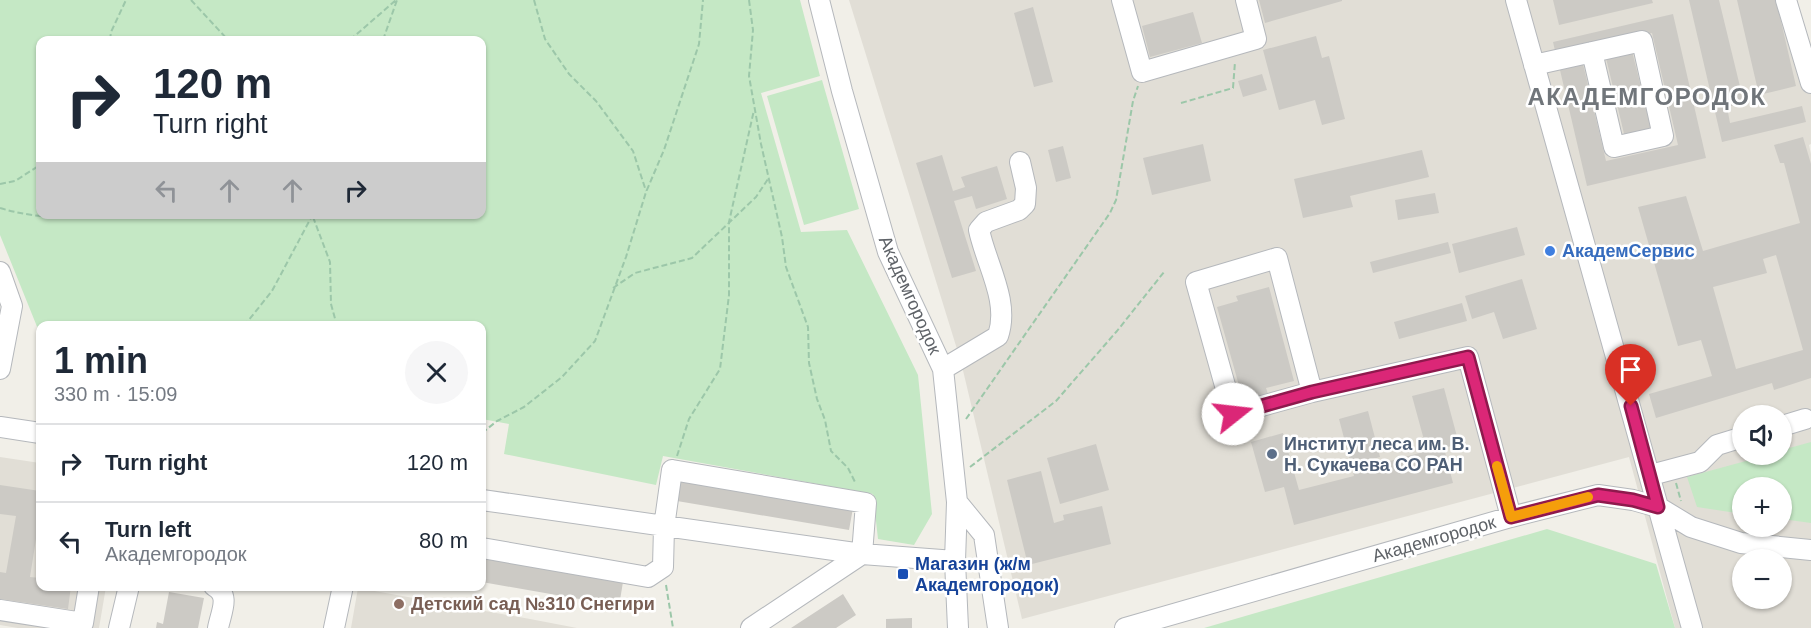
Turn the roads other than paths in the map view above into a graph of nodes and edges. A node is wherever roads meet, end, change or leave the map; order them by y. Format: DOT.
graph roads {
  1 [pos="819,0"];
  2 [pos="1122,0"];
  3 [pos="1246,0"];
  4 [pos="1516,0"];
  5 [pos="1786,0"];
  6 [pos="1592,52"];
  7 [pos="1534,65"];
  8 [pos="1811,83"];
  9 [pos="1020,162"];
  10 [pos="0,272"];
  11 [pos="0,369"];
  12 [pos="943,369"];
  13 [pos="1312,392"];
  14 [pos="1805,419"];
  15 [pos="1792,423"];
  16 [pos="0,427"];
  17 [pos="36,432"];
  18 [pos="1732,440"];
  19 [pos="1651,475"];
  20 [pos="486,501"];
  21 [pos="957,502"];
  22 [pos="1658,507"];
  23 [pos="1511,517"];
  24 [pos="664,527"];
  25 [pos="486,549"];
  26 [pos="1811,550"];
  27 [pos="862,554"];
  28 [pos="956,561"];
  29 [pos="88,591"];
  30 [pos="128,591"];
  31 [pos="222,591"];
  32 [pos="342,591"];
  33 [pos="0,610"];
  34 [pos="119,628"];
  35 [pos="218,628"];
  36 [pos="334,628"];
  37 [pos="751,628"];
  38 [pos="958,628"];
  39 [pos="998,628"];
  40 [pos="1125,628"];
  41 [pos="1692,628"];
  1 -- 12 [label="street, Академгородок"];
  2 -- 3 [label="street"];
  4 -- 7 [label="street"];
  5 -- 8 [label="street"];
  6 -- 6 [label="street"];
  6 -- 7 [label="street"];
  7 -- 19 [label="street"];
  9 -- 12 [label="street"];
  10 -- 11 [label="street"];
  12 -- 21 [label="street, Академгородок"];
  13 -- 13 [label="street"];
  13 -- 23 [label="street"];
  14 -- 15 [label="street"];
  16 -- 17 [label="street"];
  18 -- 19 [label="street"];
  19 -- 22 [label="street"];
  20 -- 24 [label="street"];
  21 -- 28 [label="street, Академгородок"];
  21 -- 39 [label="street"];
  22 -- 23 [label="street, Академгородок"];
  22 -- 26 [label="street, Академгородок"];
  22 -- 41 [label="street"];
  23 -- 40 [label="street, Академгородок"];
  24 -- 25 [label="street"];
  24 -- 27 [label="street"];
  24 -- 27 [label="street"];
  27 -- 28 [label="street"];
  27 -- 37 [label="street"];
  28 -- 38 [label="street, Академгородок"];
  29 -- 33 [label="street"];
  30 -- 34 [label="street"];
  31 -- 35 [label="street"];
  32 -- 36 [label="street"];
}
